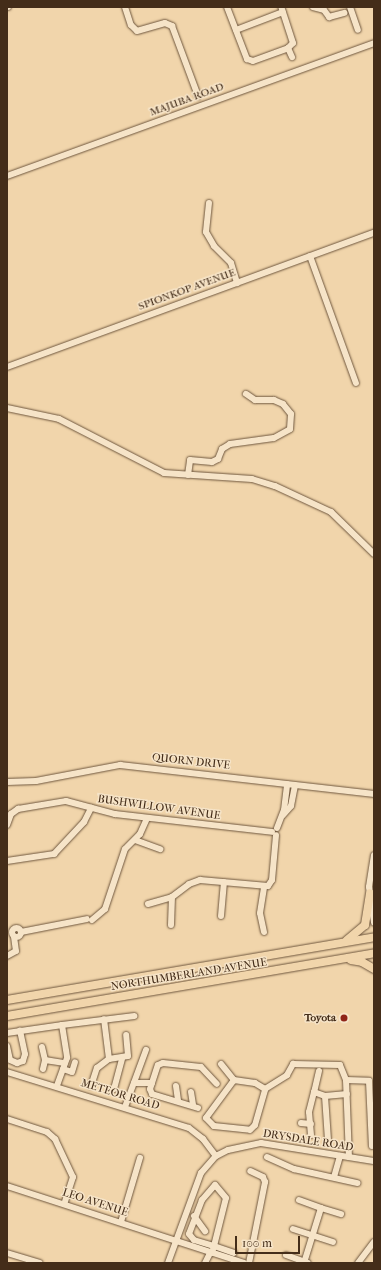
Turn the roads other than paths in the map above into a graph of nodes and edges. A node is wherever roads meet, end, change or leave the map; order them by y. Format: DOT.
graph roads {
  1 [pos="125,7"];
  2 [pos="227,7"];
  3 [pos="313,7"];
  4 [pos="350,7"];
  5 [pos="282,10"];
  6 [pos="344,13"];
  7 [pos="236,30"];
  8 [pos="358,30"];
  9 [pos="374,43"];
  10 [pos="288,48"];
  11 [pos="292,57"];
  12 [pos="198,96"];
  13 [pos="7,176"];
  14 [pos="209,203"];
  15 [pos="374,233"];
  16 [pos="310,256"];
  17 [pos="237,283"];
  18 [pos="7,367"];
  19 [pos="356,383"];
  20 [pos="246,394"];
  21 [pos="7,408"];
  22 [pos="188,475"];
  23 [pos="374,554"];
  24 [pos="7,782"];
  25 [pos="287,784"];
  26 [pos="295,785"];
  27 [pos="374,794"];
  28 [pos="91,808"];
  29 [pos="283,815"];
  30 [pos="147,818"];
  31 [pos="7,825"];
  32 [pos="275,832"];
  33 [pos="135,840"];
  34 [pos="160,849"];
  35 [pos="374,855"];
  36 [pos="7,861"];
  37 [pos="224,882"];
  38 [pos="264,887"];
  39 [pos="370,893"];
  40 [pos="172,897"];
  41 [pos="148,904"];
  42 [pos="221,916"];
  43 [pos="374,923"];
  44 [pos="171,925"];
  45 [pos="11,932"];
  46 [pos="264,932"];
  47 [pos="374,937"];
  48 [pos="343,943"];
  49 [pos="374,953"];
  50 [pos="7,956"];
  51 [pos="341,961"];
  52 [pos="374,969"];
  53 [pos="7,1000"];
  54 [pos="7,1016"];
  55 [pos="134,1016"];
  56 [pos="104,1020"];
  57 [pos="62,1025"];
  58 [pos="20,1031"];
  59 [pos="7,1033"];
  60 [pos="126,1035"];
  61 [pos="7,1046"];
  62 [pos="42,1047"];
  63 [pos="146,1050"];
  64 [pos="109,1059"];
  65 [pos="122,1059"];
  66 [pos="44,1060"];
  67 [pos="75,1062"];
  68 [pos="221,1064"];
  69 [pos="64,1066"];
  70 [pos="43,1069"];
  71 [pos="319,1070"];
  72 [pos="7,1072"];
  73 [pos="234,1080"];
  74 [pos="346,1080"];
  75 [pos="372,1081"];
  76 [pos="134,1083"];
  77 [pos="152,1083"];
  78 [pos="217,1084"];
  79 [pos="56,1086"];
  80 [pos="91,1086"];
  81 [pos="176,1086"];
  82 [pos="114,1089"];
  83 [pos="265,1089"];
  84 [pos="191,1092"];
  85 [pos="314,1092"];
  86 [pos="346,1094"];
  87 [pos="325,1096"];
  88 [pos="178,1101"];
  89 [pos="125,1107"];
  90 [pos="7,1119"];
  91 [pos="301,1123"];
  92 [pos="311,1124"];
  93 [pos="311,1135"];
  94 [pos="328,1140"];
  95 [pos="372,1146"];
  96 [pos="216,1156"];
  97 [pos="340,1156"];
  98 [pos="267,1157"];
  99 [pos="349,1157"];
  100 [pos="140,1158"];
  101 [pos="374,1161"];
  102 [pos="250,1171"];
  103 [pos="334,1176"];
  104 [pos="357,1183"];
  105 [pos="7,1186"];
  106 [pos="202,1200"];
  107 [pos="299,1200"];
  108 [pos="64,1204"];
  109 [pos="207,1204"];
  110 [pos="321,1208"];
  111 [pos="342,1214"];
  112 [pos="194,1216"];
  113 [pos="121,1222"];
  114 [pos="293,1229"];
  115 [pos="205,1231"];
  116 [pos="312,1236"];
  117 [pos="176,1241"];
  118 [pos="333,1242"];
  119 [pos="374,1242"];
  120 [pos="214,1246"];
  121 [pos="7,1253"];
  122 [pos="211,1253"];
  123 [pos="234,1253"];
  124 [pos="286,1256"];
  125 [pos="39,1263"];
  126 [pos="168,1263"];
  127 [pos="205,1263"];
  128 [pos="244,1263"];
  129 [pos="249,1263"];
  130 [pos="306,1263"];
  131 [pos="358,1263"];
  1 -- 12 [label="street"];
  2 -- 7 [label="street"];
  3 -- 6 [label="street"];
  4 -- 8 [label="street"];
  5 -- 7 [label="street"];
  5 -- 10 [label="street"];
  7 -- 10 [label="street"];
  9 -- 13 [label="street, MAJUBA ROAD"];
  10 -- 11 [label="street"];
  14 -- 17 [label="street"];
  15 -- 16 [label="street, SPIONKOP AVENUE"];
  16 -- 17 [label="street, SPIONKOP AVENUE"];
  16 -- 19 [label="street"];
  17 -- 18 [label="street, SPIONKOP AVENUE"];
  20 -- 22 [label="street"];
  21 -- 22 [label="street"];
  22 -- 23 [label="street"];
  24 -- 25 [label="street, QUORN DRIVE"];
  25 -- 26 [label="street, QUORN DRIVE"];
  25 -- 29 [label="street"];
  26 -- 27 [label="street, QUORN DRIVE"];
  26 -- 29 [label="street"];
  28 -- 30 [label="street, BUSHWILLOW AVENUE"];
  28 -- 31 [label="street, BUSHWILLOW AVENUE"];
  28 -- 36 [label="street"];
  29 -- 32 [label="street"];
  30 -- 32 [label="street, BUSHWILLOW AVENUE"];
  30 -- 33 [label="street"];
  32 -- 38 [label="street"];
  33 -- 34 [label="street"];
  33 -- 45 [label="street"];
  35 -- 39 [label="street"];
  37 -- 38 [label="street"];
  37 -- 40 [label="street"];
  37 -- 42 [label="street"];
  38 -- 46 [label="street"];
  39 -- 43 [label="street"];
  39 -- 48 [label="main road"];
  40 -- 41 [label="street"];
  40 -- 44 [label="street"];
  45 -- 50 [label="street"];
  47 -- 48 [label="main road, NORTHUMBERLAND AVENUE"];
  48 -- 53 [label="main road, NORTHUMBERLAND AVENUE"];
  49 -- 51 [label="main road, NORTHUMBERLAND AVENUE"];
  51 -- 52 [label="main road"];
  51 -- 54 [label="main road, NORTHUMBERLAND AVENUE"];
  55 -- 56 [label="street"];
  56 -- 57 [label="street"];
  56 -- 64 [label="street"];
  57 -- 58 [label="street"];
  57 -- 69 [label="street"];
  58 -- 59 [label="street"];
  58 -- 61 [label="street"];
  60 -- 65 [label="street"];
  62 -- 66 [label="street"];
  63 -- 76 [label="street"];
  64 -- 65 [label="street"];
  64 -- 80 [label="street"];
  65 -- 82 [label="street"];
  66 -- 69 [label="street"];
  66 -- 70 [label="street"];
  67 -- 69 [label="street"];
  68 -- 73 [label="street"];
  69 -- 79 [label="street"];
  71 -- 85 [label="street"];
  72 -- 79 [label="street, METEOR ROAD"];
  73 -- 83 [label="street"];
  73 -- 83 [label="street"];
  74 -- 75 [label="street"];
  74 -- 83 [label="street"];
  74 -- 86 [label="street"];
  75 -- 95 [label="street"];
  76 -- 77 [label="street"];
  76 -- 89 [label="street"];
  77 -- 78 [label="street"];
  77 -- 88 [label="street"];
  79 -- 89 [label="street, METEOR ROAD"];
  81 -- 88 [label="street"];
  84 -- 88 [label="street"];
  85 -- 87 [label="street"];
  85 -- 92 [label="street"];
  86 -- 87 [label="street"];
  86 -- 99 [label="street"];
  87 -- 94 [label="street"];
  89 -- 96 [label="street, METEOR ROAD"];
  90 -- 108 [label="street"];
  91 -- 92 [label="street"];
  92 -- 93 [label="street"];
  96 -- 97 [label="street, DRYSDALE ROAD"];
  96 -- 117 [label="street"];
  97 -- 99 [label="street, DRYSDALE ROAD"];
  97 -- 103 [label="street"];
  98 -- 103 [label="street"];
  99 -- 101 [label="street, DRYSDALE ROAD"];
  100 -- 113 [label="street"];
  102 -- 129 [label="street"];
  103 -- 104 [label="street"];
  105 -- 108 [label="street, LEO AVENUE"];
  106 -- 109 [label="street"];
  106 -- 112 [label="street"];
  106 -- 120 [label="street"];
  107 -- 110 [label="street"];
  108 -- 113 [label="street, LEO AVENUE"];
  110 -- 111 [label="street"];
  110 -- 116 [label="street"];
  112 -- 115 [label="street"];
  112 -- 120 [label="street"];
  113 -- 117 [label="street, LEO AVENUE"];
  114 -- 116 [label="street"];
  116 -- 118 [label="street"];
  116 -- 130 [label="street"];
  117 -- 122 [label="street, LEO AVENUE"];
  117 -- 126 [label="street"];
  119 -- 131 [label="street"];
  120 -- 122 [label="street"];
  120 -- 123 [label="street"];
  121 -- 125 [label="street"];
  122 -- 127 [label="street"];
  122 -- 128 [label="street, LEO AVENUE"];
  124 -- 130 [label="street"];
}
